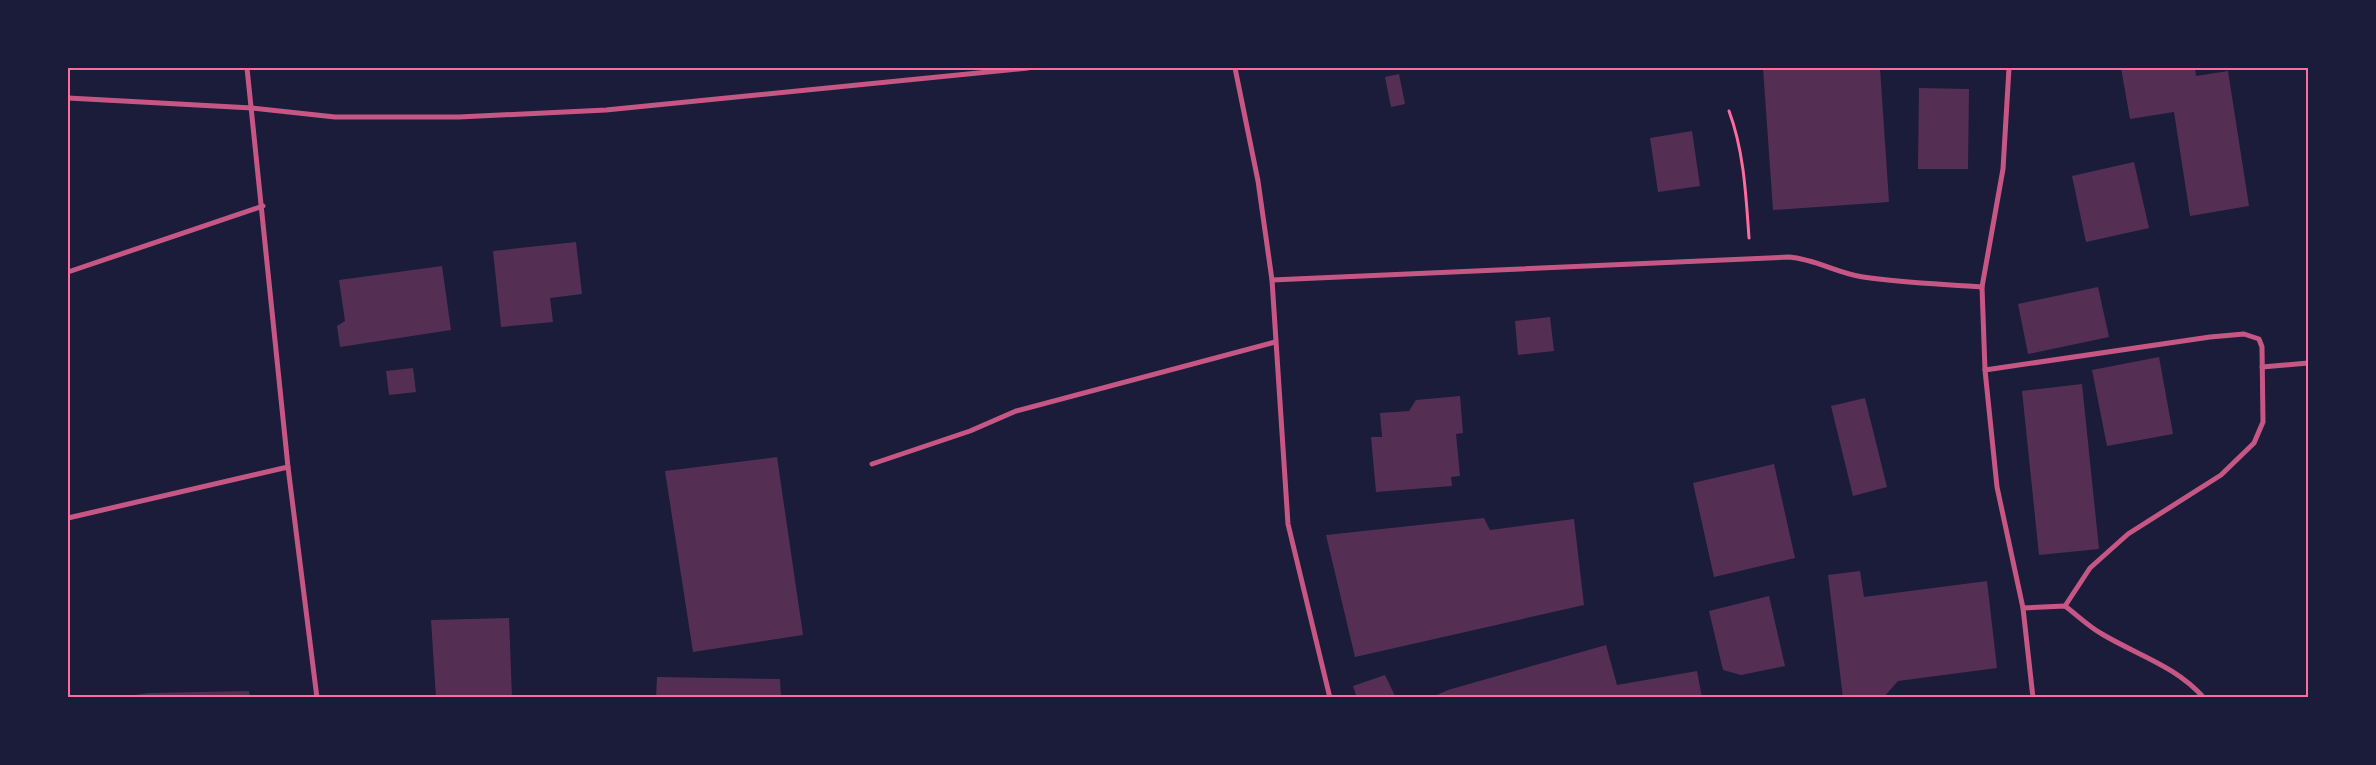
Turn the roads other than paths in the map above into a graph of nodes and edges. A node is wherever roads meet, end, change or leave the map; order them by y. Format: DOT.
graph roads {
  1 [pos="247,68"];
  2 [pos="1028,68"];
  3 [pos="1235,68"];
  4 [pos="2009,68"];
  5 [pos="68,98"];
  6 [pos="252,108"];
  7 [pos="263,206"];
  8 [pos="68,272"];
  9 [pos="1272,280"];
  10 [pos="1982,287"];
  11 [pos="1275,342"];
  12 [pos="2308,363"];
  13 [pos="2262,367"];
  14 [pos="1985,370"];
  15 [pos="872,464"];
  16 [pos="288,467"];
  17 [pos="68,518"];
  18 [pos="2065,606"];
  19 [pos="2023,608"];
  20 [pos="317,698"];
  21 [pos="1330,698"];
  22 [pos="2033,698"];
  23 [pos="2204,698"];
  1 -- 6 [label="street"];
  2 -- 6 [label="street"];
  3 -- 9 [label="street"];
  4 -- 10 [label="street"];
  5 -- 6 [label="street"];
  6 -- 7 [label="street"];
  7 -- 8 [label="street"];
  7 -- 16 [label="street"];
  9 -- 10 [label="street"];
  9 -- 11 [label="street"];
  10 -- 14 [label="street"];
  11 -- 15 [label="street"];
  11 -- 21 [label="street"];
  12 -- 13 [label="street"];
  13 -- 14 [label="street"];
  13 -- 18 [label="street"];
  14 -- 19 [label="street"];
  16 -- 17 [label="street"];
  16 -- 20 [label="street"];
  18 -- 19 [label="street"];
  18 -- 23 [label="street"];
  19 -- 22 [label="street"];
}
